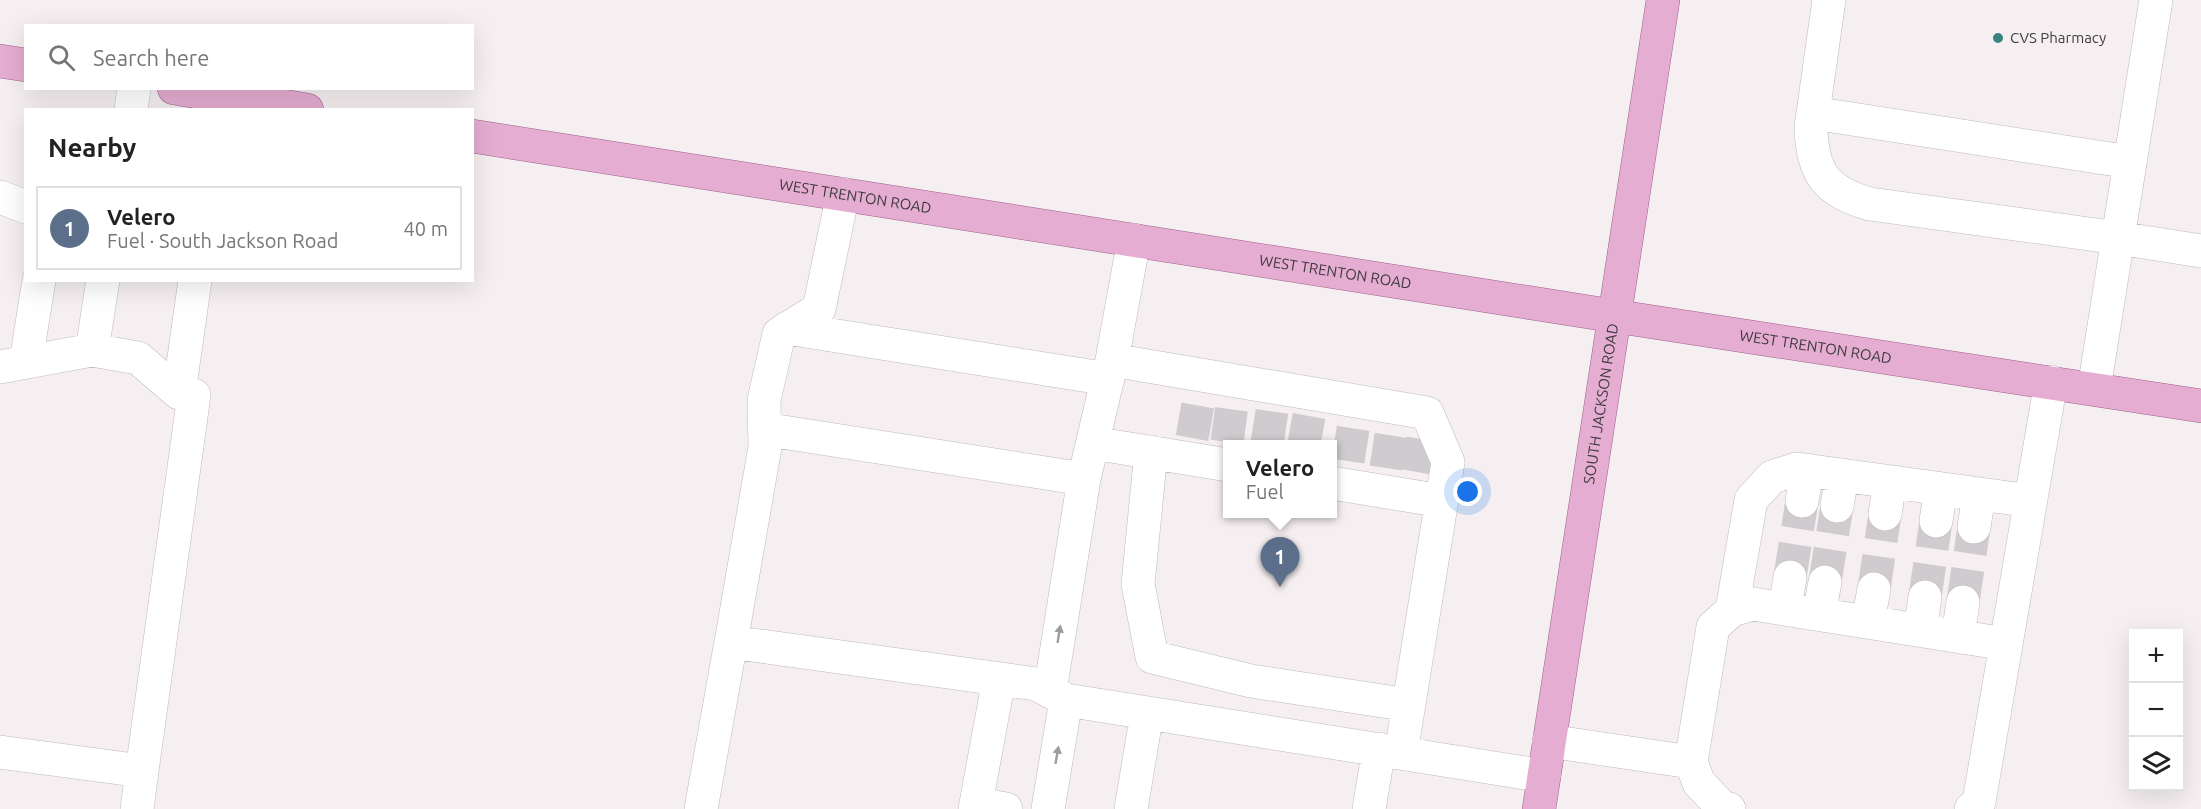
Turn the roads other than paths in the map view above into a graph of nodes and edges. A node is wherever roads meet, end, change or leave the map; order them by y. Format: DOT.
graph roads {
  1 [pos="1663,0"];
  2 [pos="1828,0"];
  3 [pos="2156,0"];
  4 [pos="0,61"];
  5 [pos="24,65"];
  6 [pos="134,90"];
  7 [pos="186,90"];
  8 [pos="131,108"];
  9 [pos="295,108"];
  10 [pos="1813,113"];
  11 [pos="474,136"];
  12 [pos="2130,162"];
  13 [pos="843,194"];
  14 [pos="0,197"];
  15 [pos="24,206"];
  16 [pos="2118,238"];
  17 [pos="1134,240"];
  18 [pos="2201,251"];
  19 [pos="38,282"];
  20 [pos="103,282"];
  21 [pos="195,282"];
  22 [pos="1614,316"];
  23 [pos="787,328"];
  24 [pos="92,350"];
  25 [pos="13,364"];
  26 [pos="1110,369"];
  27 [pos="2051,382"];
  28 [pos="2094,389"];
  29 [pos="179,393"];
  30 [pos="2201,406"];
  31 [pos="764,429"];
  32 [pos="1093,443"];
  33 [pos="1151,452"];
  34 [pos="1223,456"];
  35 [pos="1342,476"];
  36 [pos="1084,479"];
  37 [pos="1890,482"];
  38 [pos="1408,486"];
  39 [pos="1941,489"];
  40 [pos="1979,494"];
  41 [pos="2031,501"];
  42 [pos="1885,514"];
  43 [pos="1936,521"];
  44 [pos="1974,527"];
  45 [pos="1825,582"];
  46 [pos="1874,589"];
  47 [pos="1925,597"];
  48 [pos="1963,602"];
  49 [pos="1732,610"];
  50 [pos="1819,614"];
  51 [pos="1868,622"];
  52 [pos="1920,630"];
  53 [pos="1958,636"];
  54 [pos="731,642"];
  55 [pos="2006,644"];
  56 [pos="999,679"];
  57 [pos="1058,696"];
  58 [pos="1409,705"];
  59 [pos="1148,713"];
  60 [pos="1549,741"];
  61 [pos="1390,751"];
  62 [pos="0,752"];
  63 [pos="1691,762"];
  64 [pos="142,771"];
  65 [pos="1544,776"];
  66 [pos="985,807"];
  67 [pos="137,809"];
  68 [pos="701,809"];
  69 [pos="1048,809"];
  70 [pos="1131,809"];
  71 [pos="1369,809"];
  72 [pos="1539,809"];
  73 [pos="1729,809"];
  74 [pos="1971,809"];
  1 -- 22 [label="main road, SOUTH JACKSON ROAD"];
  2 -- 10 [label="lane"];
  3 -- 12 [label="lane"];
  4 -- 5 [label="main road"];
  6 -- 8 [label="lane"];
  7 -- 9 [label="main road"];
  10 -- 12 [label="lane"];
  10 -- 16 [label="lane"];
  11 -- 13 [label="main road, WEST TRENTON ROAD"];
  12 -- 16 [label="lane"];
  13 -- 17 [label="main road, WEST TRENTON ROAD"];
  13 -- 23 [label="lane"];
  14 -- 15 [label="lane"];
  16 -- 18 [label="lane"];
  16 -- 28 [label="lane"];
  17 -- 22 [label="main road, WEST TRENTON ROAD"];
  17 -- 26 [label="lane"];
  19 -- 25 [label="lane"];
  20 -- 24 [label="lane"];
  21 -- 29 [label="lane"];
  22 -- 27 [label="main road, WEST TRENTON ROAD"];
  22 -- 60 [label="main road, SOUTH JACKSON ROAD"];
  23 -- 26 [label="lane"];
  23 -- 31 [label="lane"];
  24 -- 25 [label="lane"];
  24 -- 29 [label="lane"];
  26 -- 32 [label="lane"];
  26 -- 38 [label="lane"];
  27 -- 28 [label="main road, WEST TRENTON ROAD"];
  27 -- 41 [label="lane"];
  28 -- 30 [label="main road, WEST TRENTON ROAD"];
  29 -- 64 [label="lane"];
  31 -- 36 [label="lane"];
  31 -- 54 [label="lane"];
  32 -- 33 [label="lane"];
  32 -- 36 [label="lane"];
  33 -- 34 [label="lane"];
  33 -- 58 [label="lane"];
  35 -- 38 [label="lane"];
  57 -- 36 [label="lane, one-way"];
  37 -- 39 [label="lane"];
  37 -- 42 [label="lane"];
  37 -- 49 [label="lane"];
  38 -- 58 [label="lane"];
  39 -- 40 [label="lane"];
  39 -- 43 [label="lane"];
  40 -- 41 [label="lane"];
  40 -- 44 [label="lane"];
  41 -- 55 [label="lane"];
  45 -- 50 [label="lane"];
  46 -- 51 [label="lane"];
  47 -- 52 [label="lane"];
  48 -- 53 [label="lane"];
  49 -- 50 [label="lane"];
  49 -- 63 [label="lane"];
  50 -- 51 [label="lane"];
  51 -- 52 [label="lane"];
  52 -- 53 [label="lane"];
  53 -- 55 [label="lane"];
  54 -- 56 [label="lane"];
  54 -- 68 [label="lane"];
  55 -- 74 [label="lane"];
  56 -- 57 [label="lane"];
  56 -- 66 [label="lane"];
  57 -- 59 [label="lane"];
  69 -- 57 [label="lane, one-way"];
  58 -- 61 [label="lane"];
  59 -- 61 [label="lane"];
  59 -- 70 [label="lane"];
  60 -- 63 [label="lane"];
  60 -- 65 [label="main road, SOUTH JACKSON ROAD"];
  61 -- 65 [label="lane"];
  61 -- 71 [label="lane"];
  62 -- 64 [label="lane"];
  63 -- 73 [label="lane"];
  64 -- 67 [label="lane"];
  65 -- 72 [label="main road, SOUTH JACKSON ROAD"];
}
